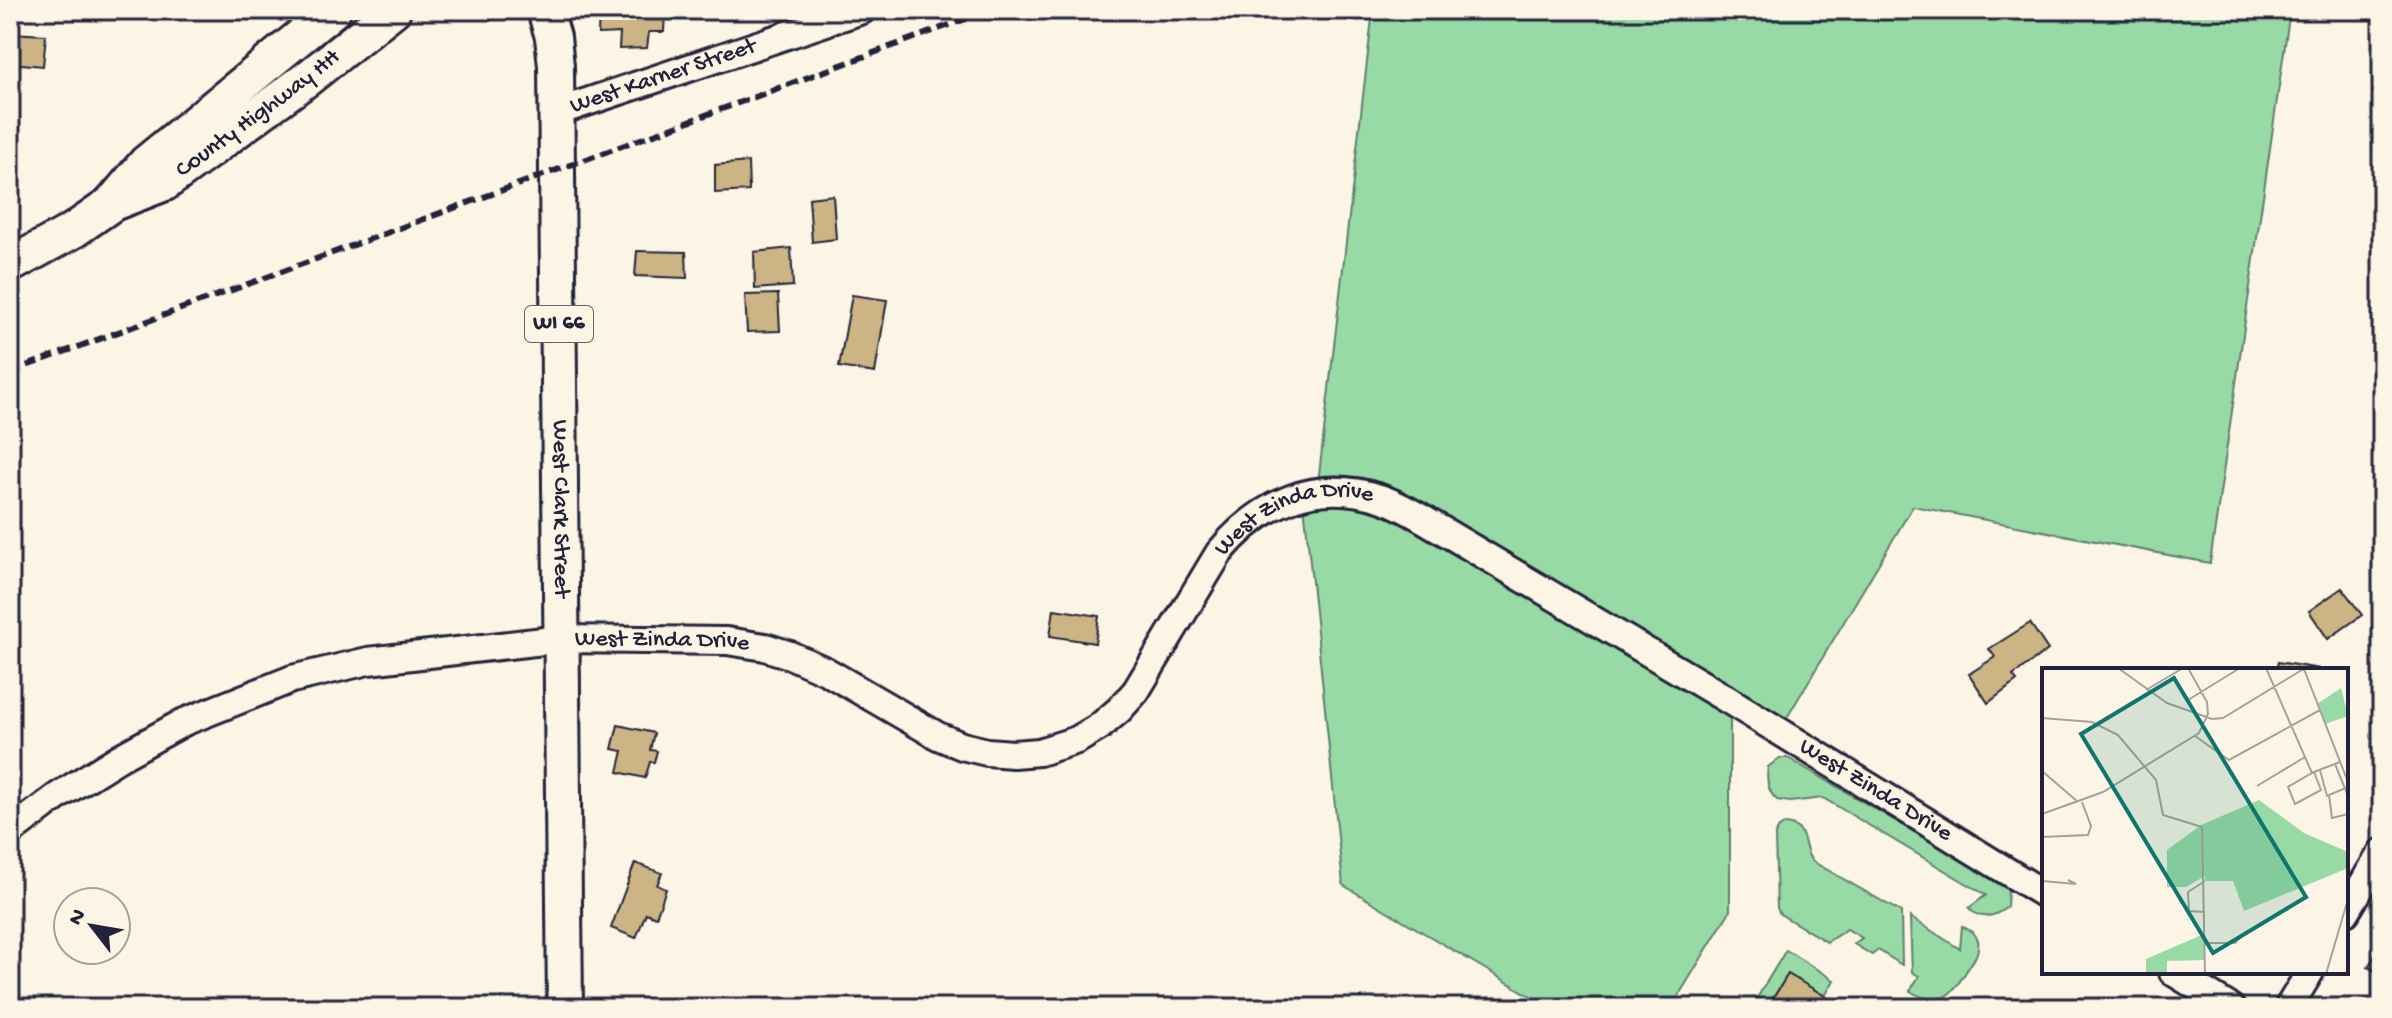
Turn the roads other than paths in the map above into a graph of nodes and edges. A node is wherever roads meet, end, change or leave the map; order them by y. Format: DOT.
graph roads {
  1 [pos="333,10"];
  2 [pos="393,10"];
  3 [pos="545,10"];
  4 [pos="862,10"];
  5 [pos="557,112"];
  6 [pos="113,203"];
  7 [pos="10,265"];
  8 [pos="561,639"];
  9 [pos="10,832"];
  10 [pos="2382,852"];
  11 [pos="2042,893"];
  12 [pos="2348,909"];
  13 [pos="2176,974"];
  14 [pos="2309,974"];
  15 [pos="565,1008"];
  16 [pos="2231,1008"];
  17 [pos="2288,1008"];
  1 -- 6 [label="main road, County Highway HH"];
  2 -- 6 [label="main road, County Highway HH"];
  3 -- 5 [label="main road, West Clark Street / WI 66"];
  4 -- 5 [label="street, West Karner Street"];
  5 -- 8 [label="main road, West Clark Street / WI 66"];
  6 -- 7 [label="main road, County Highway HH"];
  8 -- 9 [label="street, West Zinda Drive"];
  8 -- 11 [label="street, West Zinda Drive"];
  8 -- 15 [label="main road, West Clark Street / WI 66"];
  10 -- 12 [label="street"];
  13 -- 16 [label="street"];
  14 -- 17 [label="street"];
}
